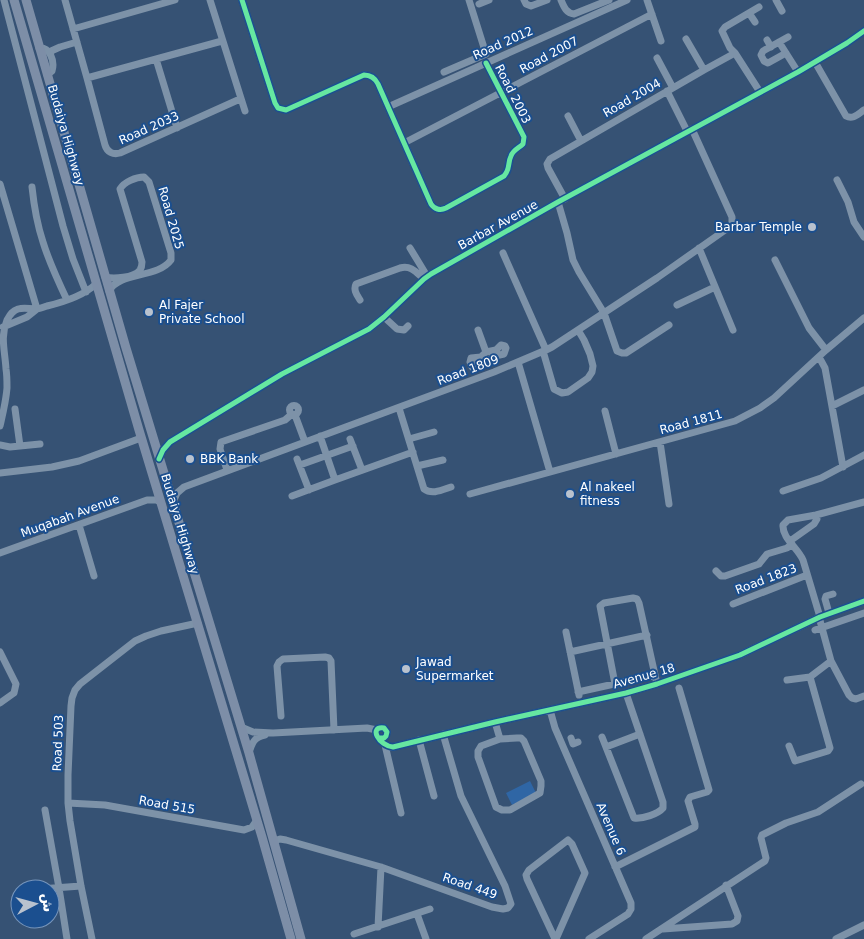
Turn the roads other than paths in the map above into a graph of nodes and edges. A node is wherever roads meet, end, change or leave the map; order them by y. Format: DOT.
graph roads {
  1 [pos="4,0"];
  2 [pos="14,0"];
  3 [pos="26,0"];
  4 [pos="65,0"];
  5 [pos="175,0"];
  6 [pos="210,0"];
  7 [pos="242,0"];
  8 [pos="468,0"];
  9 [pos="489,0"];
  10 [pos="524,0"];
  11 [pos="547,0"];
  12 [pos="561,0"];
  13 [pos="609,0"];
  14 [pos="627,0"];
  15 [pos="647,0"];
  16 [pos="776,0"];
  17 [pos="479,4"];
  18 [pos="759,7"];
  19 [pos="782,12"];
  20 [pos="749,13"];
  21 [pos="652,14"];
  22 [pos="755,22"];
  23 [pos="73,29"];
  24 [pos="863,35"];
  25 [pos="788,37"];
  26 [pos="686,39"];
  27 [pos="222,41"];
  28 [pos="661,41"];
  29 [pos="77,42"];
  30 [pos="779,42"];
  31 [pos="40,48"];
  32 [pos="49,52"];
  33 [pos="735,53"];
  34 [pos="786,53"];
  35 [pos="657,58"];
  36 [pos="156,59"];
  37 [pos="815,62"];
  38 [pos="486,63"];
  39 [pos="704,70"];
  40 [pos="444,72"];
  41 [pos="798,72"];
  42 [pos="47,75"];
  43 [pos="88,78"];
  44 [pos="670,90"];
  45 [pos="760,92"];
  46 [pos="501,93"];
  47 [pos="240,98"];
  48 [pos="388,107"];
  49 [pos="864,110"];
  50 [pos="245,111"];
  51 [pos="568,116"];
  52 [pos="177,128"];
  53 [pos="690,130"];
  54 [pos="581,141"];
  55 [pos="404,143"];
  56 [pos="837,180"];
  57 [pos="0,184"];
  58 [pos="32,187"];
  59 [pos="565,199"];
  60 [pos="558,202"];
  61 [pos="864,237"];
  62 [pos="410,248"];
  63 [pos="699,248"];
  64 [pos="503,253"];
  65 [pos="775,260"];
  66 [pos="142,262"];
  67 [pos="152,271"];
  68 [pos="105,277"];
  69 [pos="425,278"];
  70 [pos="96,284"];
  71 [pos="715,287"];
  72 [pos="109,291"];
  73 [pos="86,292"];
  74 [pos="67,300"];
  75 [pos="360,300"];
  76 [pos="677,305"];
  77 [pos="37,309"];
  78 [pos="604,313"];
  79 [pos="384,317"];
  80 [pos="864,318"];
  81 [pos="669,325"];
  82 [pos="408,326"];
  83 [pos="2,327"];
  84 [pos="477,330"];
  85 [pos="578,330"];
  86 [pos="733,330"];
  87 [pos="826,350"];
  88 [pos="544,351"];
  89 [pos="495,353"];
  90 [pos="819,357"];
  91 [pos="484,358"];
  92 [pos="518,362"];
  93 [pos="473,370"];
  94 [pos="494,372"];
  95 [pos="864,390"];
  96 [pos="832,406"];
  97 [pos="399,408"];
  98 [pos="15,409"];
  99 [pos="605,411"];
  100 [pos="0,426"];
  101 [pos="434,432"];
  102 [pos="320,436"];
  103 [pos="141,438"];
  104 [pos="409,439"];
  105 [pos="153,440"];
  106 [pos="170,442"];
  107 [pos="306,442"];
  108 [pos="660,442"];
  109 [pos="40,444"];
  110 [pos="0,446"];
  111 [pos="20,446"];
  112 [pos="413,452"];
  113 [pos="616,454"];
  114 [pos="864,455"];
  115 [pos="326,456"];
  116 [pos="159,459"];
  117 [pos="442,460"];
  118 [pos="417,466"];
  119 [pos="843,467"];
  120 [pos="227,470"];
  121 [pos="362,470"];
  122 [pos="550,472"];
  123 [pos="0,473"];
  124 [pos="335,480"];
  125 [pos="154,482"];
  126 [pos="167,484"];
  127 [pos="184,487"];
  128 [pos="450,487"];
  129 [pos="309,490"];
  130 [pos="783,491"];
  131 [pos="470,494"];
  132 [pos="292,496"];
  133 [pos="147,500"];
  134 [pos="161,502"];
  135 [pos="173,502"];
  136 [pos="864,502"];
  137 [pos="669,504"];
  138 [pos="816,515"];
  139 [pos="79,525"];
  140 [pos="183,537"];
  141 [pos="173,540"];
  142 [pos="791,542"];
  143 [pos="0,553"];
  144 [pos="716,571"];
  145 [pos="807,575"];
  146 [pos="94,576"];
  147 [pos="833,594"];
  148 [pos="864,600"];
  149 [pos="733,604"];
  150 [pos="864,613"];
  151 [pos="829,614"];
  152 [pos="820,617"];
  153 [pos="198,624"];
  154 [pos="818,629"];
  155 [pos="566,632"];
  156 [pos="646,635"];
  157 [pos="606,644"];
  158 [pos="0,652"];
  159 [pos="570,652"];
  160 [pos="832,661"];
  161 [pos="655,675"];
  162 [pos="810,677"];
  163 [pos="787,680"];
  164 [pos="615,684"];
  165 [pos="657,684"];
  166 [pos="679,688"];
  167 [pos="578,692"];
  168 [pos="626,693"];
  169 [pos="864,696"];
  170 [pos="0,703"];
  171 [pos="581,703"];
  172 [pos="550,710"];
  173 [pos="281,716"];
  174 [pos="495,722"];
  175 [pos="241,727"];
  176 [pos="334,730"];
  177 [pos="273,733"];
  178 [pos="443,734"];
  179 [pos="640,734"];
  180 [pos="379,735"];
  181 [pos="602,737"];
  182 [pos="500,739"];
  183 [pos="419,740"];
  184 [pos="574,741"];
  185 [pos="385,745"];
  186 [pos="397,746"];
  187 [pos="789,746"];
  188 [pos="606,747"];
  189 [pos="564,748"];
  190 [pos="249,753"];
  191 [pos="861,784"];
  192 [pos="434,796"];
  193 [pos="68,803"];
  194 [pos="44,810"];
  195 [pos="401,813"];
  196 [pos="257,820"];
  197 [pos="274,841"];
  198 [pos="381,867"];
  199 [pos="615,867"];
  200 [pos="57,879"];
  201 [pos="726,885"];
  202 [pos="81,886"];
  203 [pos="60,888"];
  204 [pos="60,895"];
  205 [pos="430,909"];
  206 [pos="417,914"];
  207 [pos="864,925"];
  208 [pos="378,927"];
  209 [pos="663,929"];
  210 [pos="354,934"];
  211 [pos="66,939"];
  212 [pos="92,939"];
  213 [pos="291,939"];
  214 [pos="301,939"];
  215 [pos="426,939"];
  216 [pos="556,939"];
  217 [pos="589,939"];
  218 [pos="646,939"];
  219 [pos="836,939"];
  1 -- 73 [label="street"];
  2 -- 70 [label="main road, Budaiya Highway"];
  3 -- 31 [label="main road, Budaiya Highway"];
  4 -- 23 [label="street, Road 2033"];
  5 -- 23 [label="street"];
  6 -- 27 [label="street"];
  7 -- 48 [label="street"];
  8 -- 40 [label="street"];
  9 -- 17 [label="street"];
  10 -- 11 [label="street"];
  12 -- 13 [label="street"];
  14 -- 38 [label="street, Road 2012"];
  15 -- 21 [label="street"];
  16 -- 19 [label="street"];
  18 -- 20 [label="street"];
  20 -- 22 [label="street"];
  20 -- 33 [label="street"];
  21 -- 28 [label="street"];
  21 -- 46 [label="street, Road 2007"];
  23 -- 29 [label="street, Road 2033"];
  24 -- 37 [label="street, Barbar Avenue"];
  25 -- 30 [label="street"];
  26 -- 39 [label="street"];
  27 -- 36 [label="street"];
  27 -- 47 [label="street"];
  29 -- 32 [label="street"];
  29 -- 43 [label="street, Road 2033"];
  30 -- 34 [label="street"];
  30 -- 34 [label="street"];
  31 -- 32 [label="street"];
  31 -- 42 [label="main road, Budaiya Highway"];
  32 -- 42 [label="street"];
  33 -- 39 [label="street, Road 2004"];
  33 -- 45 [label="street"];
  34 -- 41 [label="street"];
  35 -- 44 [label="street, Road 1809"];
  36 -- 43 [label="street"];
  36 -- 52 [label="street"];
  37 -- 41 [label="street, Barbar Avenue"];
  37 -- 49 [label="street"];
  38 -- 46 [label="street, Road 2003"];
  38 -- 48 [label="street, Road 2012"];
  39 -- 44 [label="street, Road 2004"];
  41 -- 45 [label="street, Barbar Avenue"];
  42 -- 68 [label="main road, Budaiya Highway"];
  43 -- 52 [label="street, Road 2033"];
  44 -- 53 [label="street, Road 1809"];
  44 -- 54 [label="street, Road 2004"];
  45 -- 53 [label="street, Barbar Avenue"];
  46 -- 55 [label="street, Road 2007"];
  46 -- 55 [label="street, Road 2003"];
  47 -- 50 [label="street"];
  47 -- 52 [label="street, Road 2033"];
  48 -- 55 [label="street"];
  51 -- 54 [label="street"];
  53 -- 59 [label="street, Barbar Avenue"];
  53 -- 63 [label="street, Road 1809"];
  54 -- 59 [label="street, Road 2004"];
  56 -- 61 [label="street"];
  57 -- 77 [label="street"];
  58 -- 74 [label="street"];
  59 -- 60 [label="street, Barbar Avenue"];
  60 -- 69 [label="street, Barbar Avenue"];
  60 -- 78 [label="street"];
  62 -- 69 [label="street"];
  63 -- 71 [label="street"];
  63 -- 78 [label="street, Road 1809"];
  64 -- 88 [label="street"];
  65 -- 87 [label="street"];
  66 -- 67 [label="street"];
  66 -- 67 [label="street, Road 2025"];
  66 -- 68 [label="street"];
  67 -- 72 [label="street, Road 2025"];
  68 -- 72 [label="main road, Budaiya Highway"];
  69 -- 75 [label="street"];
  69 -- 79 [label="street, Barbar Avenue"];
  70 -- 73 [label="street"];
  70 -- 103 [label="main road, Budaiya Highway"];
  71 -- 76 [label="street"];
  71 -- 86 [label="street"];
  72 -- 105 [label="main road, Budaiya Highway"];
  73 -- 74 [label="street"];
  74 -- 77 [label="street"];
  77 -- 83 [label="street"];
  77 -- 83 [label="street"];
  78 -- 81 [label="street"];
  78 -- 85 [label="street, Road 1809"];
  79 -- 82 [label="street"];
  79 -- 106 [label="street, Barbar Avenue"];
  80 -- 87 [label="street, Road 1811"];
  83 -- 100 [label="street"];
  84 -- 91 [label="street"];
  85 -- 88 [label="street, Road 1809"];
  85 -- 88 [label="street"];
  87 -- 90 [label="street, Road 1811"];
  88 -- 92 [label="street, Road 1809"];
  89 -- 91 [label="street"];
  90 -- 96 [label="street"];
  90 -- 108 [label="street, Road 1811"];
  91 -- 93 [label="street"];
  91 -- 94 [label="street"];
  92 -- 94 [label="street, Road 1809"];
  92 -- 122 [label="street"];
  94 -- 97 [label="street, Road 1809"];
  95 -- 96 [label="street"];
  96 -- 119 [label="street"];
  97 -- 102 [label="street, Road 1809"];
  97 -- 104 [label="street"];
  98 -- 111 [label="street"];
  99 -- 113 [label="street"];
  101 -- 104 [label="street"];
  102 -- 107 [label="street, Road 1809"];
  102 -- 115 [label="street"];
  103 -- 123 [label="street"];
  103 -- 125 [label="main road, Budaiya Highway"];
  104 -- 112 [label="street"];
  105 -- 106 [label="street"];
  105 -- 116 [label="main road, Budaiya Highway"];
  106 -- 116 [label="street, Barbar Avenue"];
  107 -- 120 [label="street, Road 1809"];
  107 -- 120 [label="street"];
  108 -- 113 [label="street, Road 1811"];
  108 -- 137 [label="street"];
  109 -- 111 [label="street"];
  110 -- 111 [label="street"];
  112 -- 118 [label="street"];
  112 -- 121 [label="street"];
  113 -- 122 [label="street, Road 1811"];
  114 -- 119 [label="street"];
  115 -- 121 [label="street"];
  115 -- 124 [label="street"];
  115 -- 129 [label="street"];
  116 -- 126 [label="main road, Budaiya Highway"];
  117 -- 118 [label="street"];
  118 -- 128 [label="street"];
  119 -- 130 [label="street"];
  120 -- 127 [label="street, Road 1809"];
  121 -- 124 [label="street"];
  122 -- 131 [label="street, Road 1811"];
  124 -- 129 [label="street"];
  125 -- 133 [label="street"];
  125 -- 134 [label="main road, Budaiya Highway"];
  126 -- 127 [label="street"];
  126 -- 135 [label="main road, Budaiya Highway"];
  127 -- 135 [label="street"];
  129 -- 132 [label="street"];
  133 -- 134 [label="street, Muqabah Avenue"];
  133 -- 139 [label="street, Muqabah Avenue"];
  134 -- 141 [label="main road, Budaiya Highway"];
  135 -- 140 [label="main road, Budaiya Highway"];
  136 -- 138 [label="street"];
  138 -- 142 [label="street"];
  138 -- 142 [label="street"];
  139 -- 143 [label="street, Muqabah Avenue"];
  139 -- 146 [label="street"];
  140 -- 141 [label="main road"];
  140 -- 175 [label="main road, Budaiya Highway"];
  141 -- 153 [label="main road, Budaiya Highway"];
  142 -- 144 [label="street"];
  142 -- 145 [label="street"];
  145 -- 149 [label="street, Road 1823"];
  145 -- 152 [label="street"];
  147 -- 151 [label="street"];
  148 -- 151 [label="street, Avenue 18"];
  150 -- 154 [label="street"];
  151 -- 152 [label="street, Avenue 18"];
  152 -- 154 [label="street"];
  152 -- 165 [label="street, Avenue 18"];
  153 -- 193 [label="street, Road 503"];
  153 -- 196 [label="main road, Budaiya Highway"];
  154 -- 160 [label="street"];
  155 -- 159 [label="street"];
  156 -- 157 [label="street"];
  156 -- 157 [label="street"];
  156 -- 161 [label="street"];
  157 -- 159 [label="street"];
  157 -- 164 [label="street"];
  158 -- 170 [label="street"];
  159 -- 167 [label="street"];
  160 -- 162 [label="street"];
  160 -- 169 [label="street"];
  161 -- 164 [label="street"];
  161 -- 165 [label="street"];
  162 -- 163 [label="street"];
  162 -- 187 [label="street"];
  164 -- 167 [label="street"];
  165 -- 168 [label="street, Avenue 18"];
  166 -- 199 [label="street"];
  167 -- 171 [label="street"];
  168 -- 171 [label="street, Avenue 18"];
  168 -- 179 [label="street"];
  171 -- 172 [label="street, Avenue 18"];
  172 -- 174 [label="street, Avenue 18"];
  172 -- 189 [label="street, Avenue 6"];
  173 -- 176 [label="street"];
  174 -- 178 [label="street, Avenue 18"];
  174 -- 182 [label="street"];
  175 -- 177 [label="street"];
  175 -- 190 [label="main road, Budaiya Highway"];
  176 -- 177 [label="street"];
  176 -- 180 [label="street"];
  177 -- 190 [label="street"];
  178 -- 183 [label="street, Avenue 18"];
  178 -- 198 [label="street, Road 449"];
  179 -- 188 [label="street"];
  179 -- 188 [label="street"];
  180 -- 185 [label="street"];
  180 -- 186 [label="street"];
  181 -- 188 [label="street"];
  182 -- 182 [label="street"];
  183 -- 186 [label="street, Avenue 18"];
  183 -- 192 [label="street"];
  184 -- 189 [label="street"];
  185 -- 186 [label="street, Avenue 18"];
  185 -- 195 [label="street"];
  189 -- 199 [label="street, Avenue 6"];
  190 -- 197 [label="main road, Budaiya Highway"];
  191 -- 201 [label="street"];
  193 -- 196 [label="street, Road 515"];
  193 -- 202 [label="street, Road 503"];
  194 -- 200 [label="street"];
  196 -- 213 [label="main road, Budaiya Highway"];
  197 -- 198 [label="street, Road 449"];
  197 -- 214 [label="main road, Budaiya Highway"];
  198 -- 208 [label="street"];
  199 -- 217 [label="street, Avenue 6"];
  201 -- 209 [label="street"];
  201 -- 209 [label="street"];
  202 -- 203 [label="street"];
  202 -- 212 [label="street, Road 503"];
  204 -- 211 [label="street"];
  205 -- 206 [label="street"];
  206 -- 208 [label="street"];
  206 -- 215 [label="street"];
  207 -- 219 [label="street"];
  208 -- 210 [label="street"];
  209 -- 218 [label="street"];
  216 -- 216 [label="street"];
}
